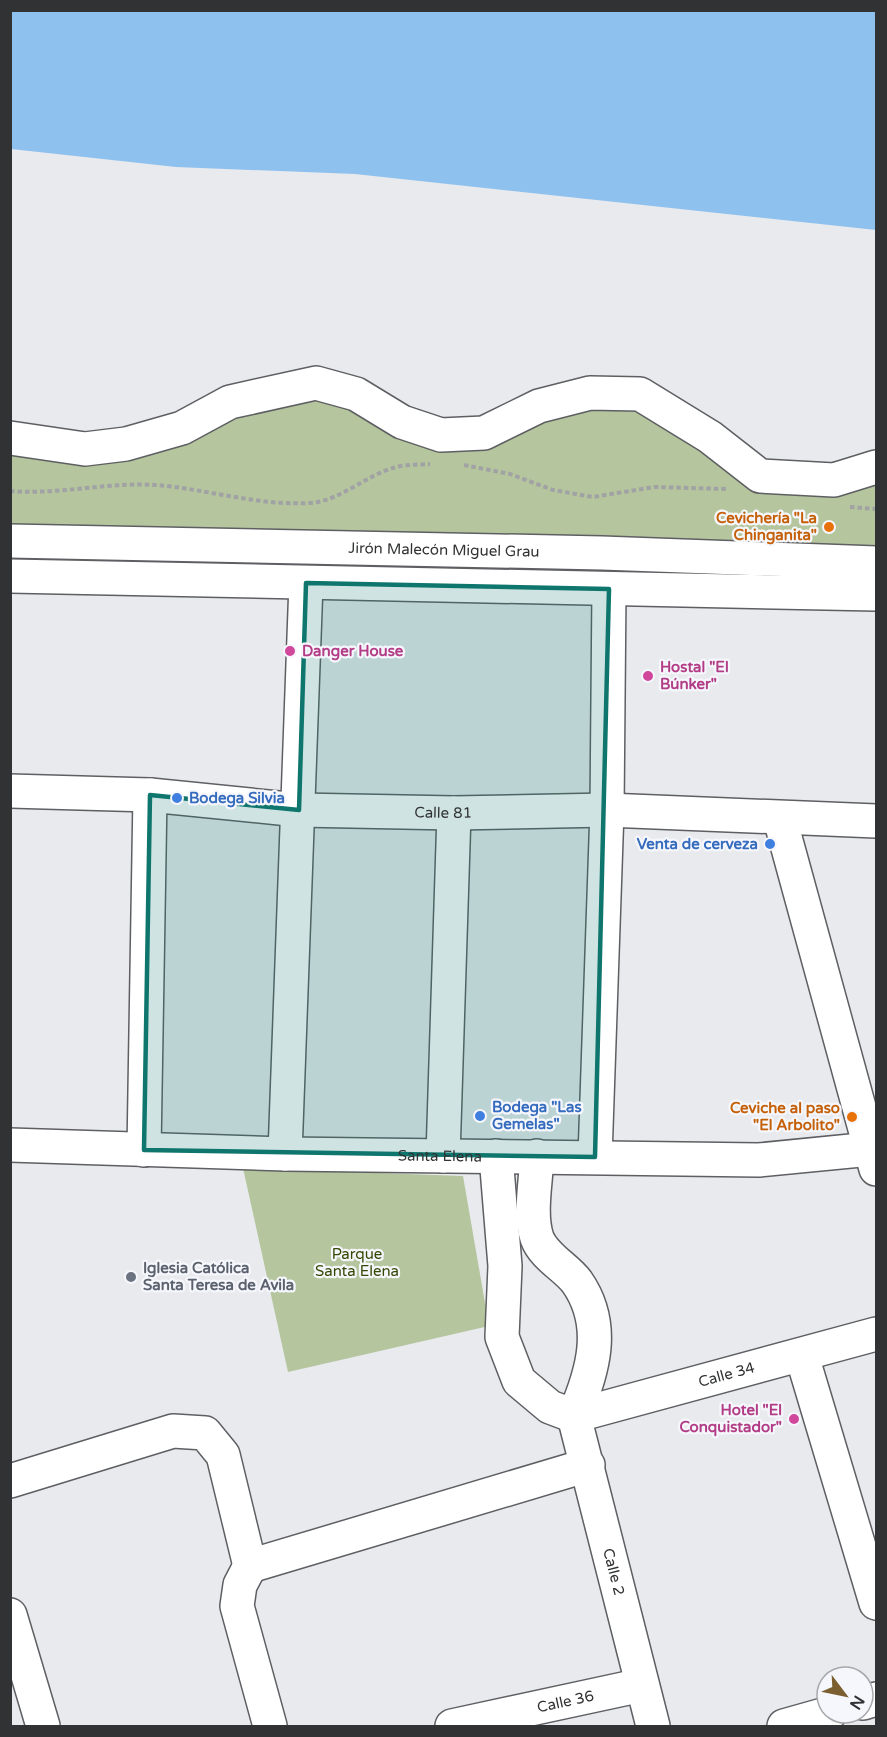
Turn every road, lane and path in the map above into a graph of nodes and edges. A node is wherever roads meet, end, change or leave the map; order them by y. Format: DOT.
graph roads {
  1 [pos="10,438"];
  2 [pos="437,463"];
  3 [pos="458,464"];
  4 [pos="876,466"];
  5 [pos="730,489"];
  6 [pos="10,491"];
  7 [pos="844,506"];
  8 [pos="876,509"];
  9 [pos="10,542"];
  10 [pos="876,563"];
  11 [pos="10,576"];
  12 [pos="306,583"];
  13 [pos="609,589"];
  14 [pos="876,594"];
  15 [pos="10,791"];
  16 [pos="150,795"];
  17 [pos="299,810"];
  18 [pos="607,810"];
  19 [pos="454,813"];
  20 [pos="780,819"];
  21 [pos="876,821"];
  22 [pos="10,1144"];
  23 [pos="144,1150"];
  24 [pos="285,1154"];
  25 [pos="443,1156"];
  26 [pos="496,1156"];
  27 [pos="537,1156"];
  28 [pos="595,1157"];
  29 [pos="874,1159"];
  30 [pos="552,1259"];
  31 [pos="505,1266"];
  32 [pos="876,1334"];
  33 [pos="802,1356"];
  34 [pos="574,1416"];
  35 [pos="588,1465"];
  36 [pos="10,1481"];
  37 [pos="250,1566"];
  38 [pos="876,1603"];
  39 [pos="10,1615"];
  40 [pos="642,1685"];
  41 [pos="10,1689"];
  42 [pos="815,1717"];
  43 [pos="21,1726"];
  44 [pos="43,1726"];
  45 [pos="270,1726"];
  46 [pos="452,1726"];
  47 [pos="653,1726"];
  48 [pos="784,1726"];
  1 -- 4 [label="street"];
  2 -- 6 [label="path"];
  3 -- 5 [label="path"];
  7 -- 8 [label="path"];
  9 -- 10 [label="street, Jirón Malecón Miguel Grau"];
  11 -- 12 [label="street"];
  12 -- 13 [label="street"];
  12 -- 17 [label="street"];
  13 -- 14 [label="street"];
  13 -- 18 [label="street"];
  15 -- 16 [label="street, Calle 81"];
  16 -- 17 [label="street, Calle 81"];
  16 -- 23 [label="street"];
  17 -- 19 [label="street, Calle 81"];
  17 -- 24 [label="street"];
  18 -- 19 [label="street, Calle 81"];
  18 -- 20 [label="street, Calle 81"];
  18 -- 28 [label="street"];
  19 -- 25 [label="street"];
  20 -- 21 [label="street, Calle 81"];
  20 -- 29 [label="street"];
  22 -- 23 [label="street, Santa Elena"];
  23 -- 24 [label="street, Santa Elena"];
  24 -- 25 [label="street, Santa Elena"];
  25 -- 26 [label="street, Santa Elena"];
  26 -- 27 [label="street, Santa Elena"];
  26 -- 31 [label="street"];
  27 -- 28 [label="street, Santa Elena"];
  27 -- 30 [label="street"];
  28 -- 29 [label="street, Santa Elena"];
  30 -- 31 [label="street"];
  30 -- 34 [label="street"];
  31 -- 34 [label="street"];
  32 -- 33 [label="street, Calle 34"];
  33 -- 34 [label="street, Calle 34"];
  33 -- 38 [label="street"];
  34 -- 35 [label="street, Calle 2"];
  35 -- 37 [label="street"];
  35 -- 40 [label="street, Calle 2"];
  36 -- 37 [label="street"];
  37 -- 45 [label="street"];
  39 -- 44 [label="street"];
  40 -- 46 [label="street, Calle 36"];
  40 -- 47 [label="street, Calle 2"];
  41 -- 43 [label="street"];
  42 -- 48 [label="street"];
}
